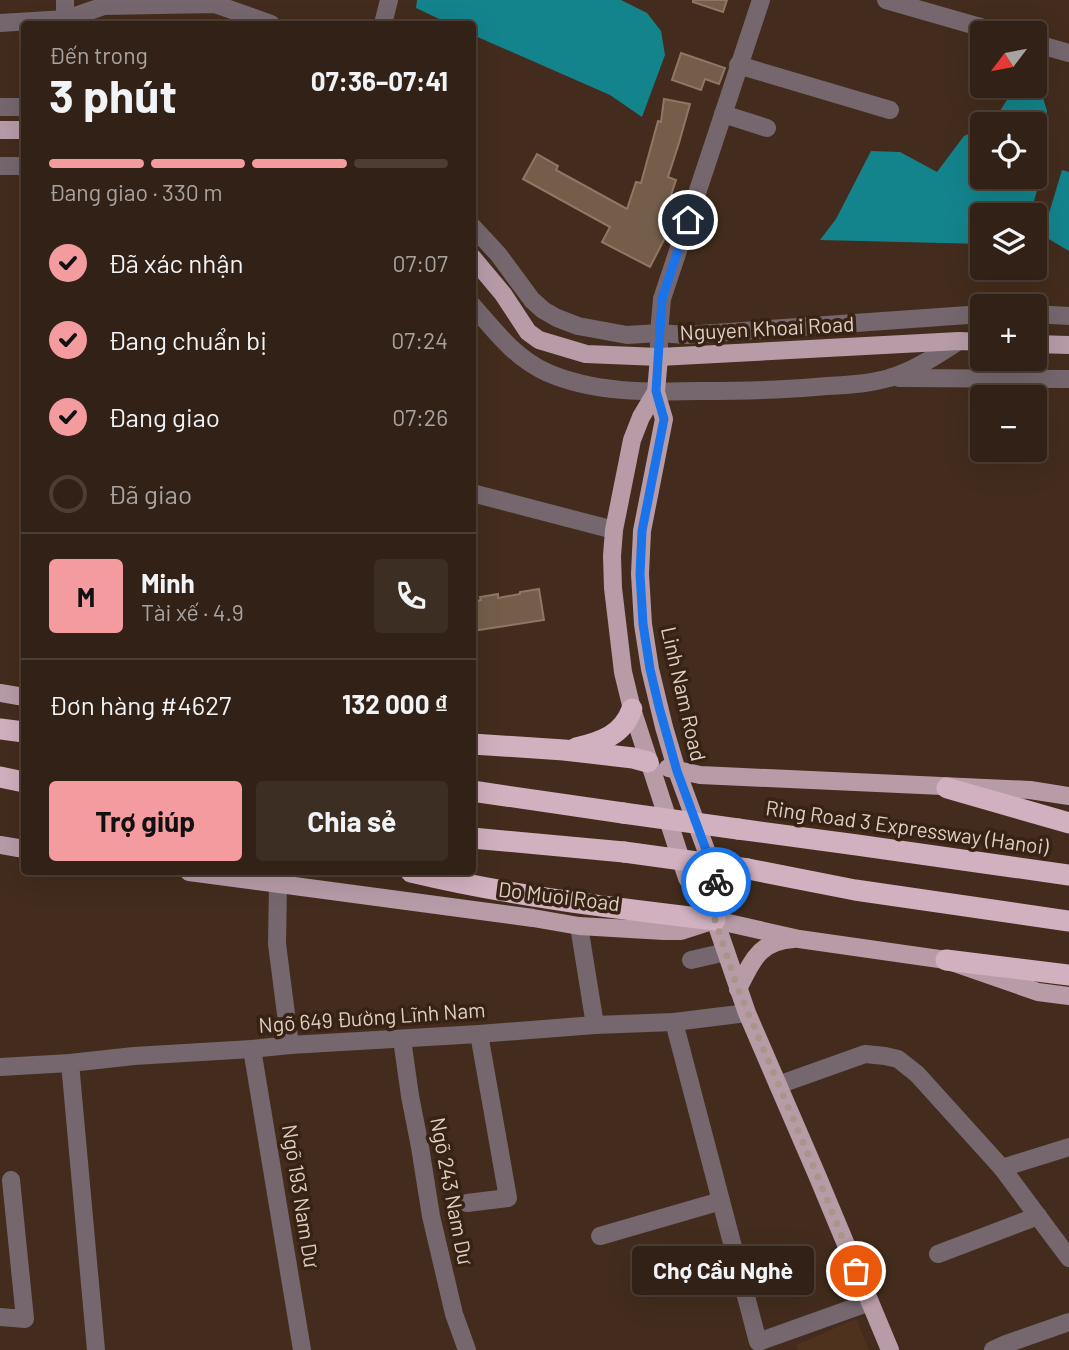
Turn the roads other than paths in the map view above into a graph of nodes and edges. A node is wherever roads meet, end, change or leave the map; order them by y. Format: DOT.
graph roads {
  1 [pos="65,0"];
  2 [pos="389,0"];
  3 [pos="761,0"];
  4 [pos="886,0"];
  5 [pos="215,2"];
  6 [pos="142,3"];
  7 [pos="65,21"];
  8 [pos="67,21"];
  9 [pos="263,21"];
  10 [pos="384,21"];
  11 [pos="0,23"];
  12 [pos="21,23"];
  13 [pos="970,24"];
  14 [pos="1047,47"];
  15 [pos="1069,53"];
  16 [pos="738,65"];
  17 [pos="0,107"];
  18 [pos="21,107"];
  19 [pos="890,110"];
  20 [pos="723,114"];
  21 [pos="767,128"];
  22 [pos="0,130"];
  23 [pos="21,130"];
  24 [pos="0,166"];
  25 [pos="21,166"];
  26 [pos="476,230"];
  27 [pos="476,262"];
  28 [pos="476,310"];
  29 [pos="970,315"];
  30 [pos="1047,315"];
  31 [pos="1069,316"];
  32 [pos="659,333"];
  33 [pos="970,343"];
  34 [pos="970,344"];
  35 [pos="1047,344"];
  36 [pos="1069,345"];
  37 [pos="659,357"];
  38 [pos="1030,371"];
  39 [pos="889,379"];
  40 [pos="1047,379"];
  41 [pos="1069,379"];
  42 [pos="656,391"];
  43 [pos="476,494"];
  44 [pos="614,530"];
  45 [pos="0,693"];
  46 [pos="21,696"];
  47 [pos="632,709"];
  48 [pos="0,728"];
  49 [pos="21,730"];
  50 [pos="476,744"];
  51 [pos="564,750"];
  52 [pos="648,762"];
  53 [pos="677,771"];
  54 [pos="0,774"];
  55 [pos="21,775"];
  56 [pos="21,781"];
  57 [pos="947,788"];
  58 [pos="476,792"];
  59 [pos="1069,796"];
  60 [pos="1069,823"];
  61 [pos="476,838"];
  62 [pos="0,845"];
  63 [pos="21,848"];
  64 [pos="211,875"];
  65 [pos="424,875"];
  66 [pos="1069,876"];
  67 [pos="278,884"];
  68 [pos="715,920"];
  69 [pos="1069,921"];
  70 [pos="579,926"];
  71 [pos="799,939"];
  72 [pos="726,953"];
  73 [pos="691,960"];
  74 [pos="946,960"];
  75 [pos="1069,975"];
  76 [pos="738,989"];
  77 [pos="1069,996"];
  78 [pos="747,1013"];
  79 [pos="674,1022"];
  80 [pos="595,1025"];
  81 [pos="479,1034"];
  82 [pos="402,1039"];
  83 [pos="290,1045"];
  84 [pos="252,1049"];
  85 [pos="70,1063"];
  86 [pos="0,1066"];
  87 [pos="778,1085"];
  88 [pos="1069,1147"];
  89 [pos="1002,1168"];
  90 [pos="11,1180"];
  91 [pos="721,1201"];
  92 [pos="467,1203"];
  93 [pos="1038,1216"];
  94 [pos="600,1236"];
  95 [pos="938,1254"];
  96 [pos="1069,1258"];
  97 [pos="870,1302"];
  98 [pos="0,1317"];
  99 [pos="1069,1322"];
  100 [pos="96,1350"];
  101 [pos="302,1350"];
  102 [pos="467,1350"];
  103 [pos="890,1350"];
  104 [pos="993,1350"];
  1 -- 7 [label="street"];
  2 -- 10 [label="street"];
  3 -- 16 [label="street"];
  4 -- 13 [label="street"];
  5 -- 6 [label="street"];
  5 -- 9 [label="street"];
  6 -- 8 [label="street"];
  11 -- 12 [label="street"];
  14 -- 15 [label="street"];
  16 -- 19 [label="street"];
  16 -- 20 [label="street"];
  17 -- 18 [label="street"];
  20 -- 21 [label="street"];
  20 -- 32 [label="street"];
  22 -- 23 [label="main road"];
  24 -- 25 [label="street"];
  26 -- 32 [label="street"];
  27 -- 37 [label="main road, Nguyen Khoai Road"];
  28 -- 42 [label="street"];
  29 -- 32 [label="street"];
  30 -- 31 [label="street"];
  32 -- 37 [label="street"];
  33 -- 37 [label="main road, Nguyen Khoai Road"];
  34 -- 39 [label="street"];
  35 -- 36 [label="main road"];
  37 -- 42 [label="main road, Linh Nam Road"];
  38 -- 40 [label="street"];
  39 -- 40 [label="street"];
  39 -- 42 [label="street"];
  40 -- 41 [label="street"];
  42 -- 44 [label="main road, Linh Nam Road"];
  42 -- 53 [label="main road, Linh Nam Road"];
  43 -- 44 [label="street"];
  44 -- 47 [label="main road, Linh Nam Road"];
  45 -- 46 [label="main road"];
  47 -- 51 [label="highway"];
  47 -- 52 [label="main road, Linh Nam Road"];
  48 -- 49 [label="highway"];
  50 -- 51 [label="highway"];
  51 -- 52 [label="highway"];
  52 -- 53 [label="main road"];
  52 -- 68 [label="main road, Linh Nam Road"];
  53 -- 57 [label="main road"];
  53 -- 68 [label="main road, Linh Nam Road"];
  54 -- 55 [label="highway"];
  54 -- 56 [label="highway"];
  57 -- 59 [label="main road"];
  57 -- 60 [label="highway"];
  58 -- 66 [label="highway, Ring Road 3 Expressway (Hanoi), bridge"];
  61 -- 69 [label="highway, bridge"];
  62 -- 63 [label="main road"];
  64 -- 67 [label="main road, Do Muoi Road"];
  65 -- 68 [label="highway"];
  67 -- 70 [label="main road, Do Muoi Road"];
  67 -- 83 [label="street"];
  68 -- 70 [label="main road, Do Muoi Road"];
  68 -- 71 [label="main road"];
  68 -- 72 [label="main road, Linh Nam Road"];
  70 -- 80 [label="street"];
  71 -- 74 [label="main road"];
  71 -- 76 [label="main road"];
  72 -- 73 [label="street"];
  72 -- 76 [label="main road, Linh Nam Road"];
  74 -- 75 [label="highway"];
  74 -- 77 [label="main road"];
  76 -- 78 [label="main road, Linh Nam Road"];
  78 -- 79 [label="street, Ngõ 649 Đường Lĩnh Nam"];
  78 -- 87 [label="main road, Linh Nam Road"];
  79 -- 80 [label="street, Ngõ 649 Đường Lĩnh Nam"];
  79 -- 91 [label="street"];
  80 -- 81 [label="street, Ngõ 649 Đường Lĩnh Nam"];
  81 -- 82 [label="street, Ngõ 649 Đường Lĩnh Nam"];
  81 -- 92 [label="street"];
  82 -- 83 [label="street, Ngõ 649 Đường Lĩnh Nam"];
  82 -- 102 [label="street, Ngõ 243 Nam Dư"];
  83 -- 84 [label="street, Ngõ 649 Đường Lĩnh Nam"];
  84 -- 85 [label="street, Ngõ 649 Đường Lĩnh Nam"];
  84 -- 101 [label="street, Ngõ 193 Nam Dư"];
  85 -- 86 [label="street, Ngõ 649 Đường Lĩnh Nam"];
  85 -- 100 [label="street"];
  87 -- 89 [label="street"];
  87 -- 97 [label="main road, Linh Nam Road"];
  88 -- 89 [label="street"];
  89 -- 93 [label="street"];
  90 -- 98 [label="street"];
  91 -- 94 [label="street"];
  91 -- 97 [label="street"];
  93 -- 95 [label="street"];
  93 -- 96 [label="street"];
  97 -- 103 [label="main road, Linh Nam Road"];
  99 -- 104 [label="street"];
}
